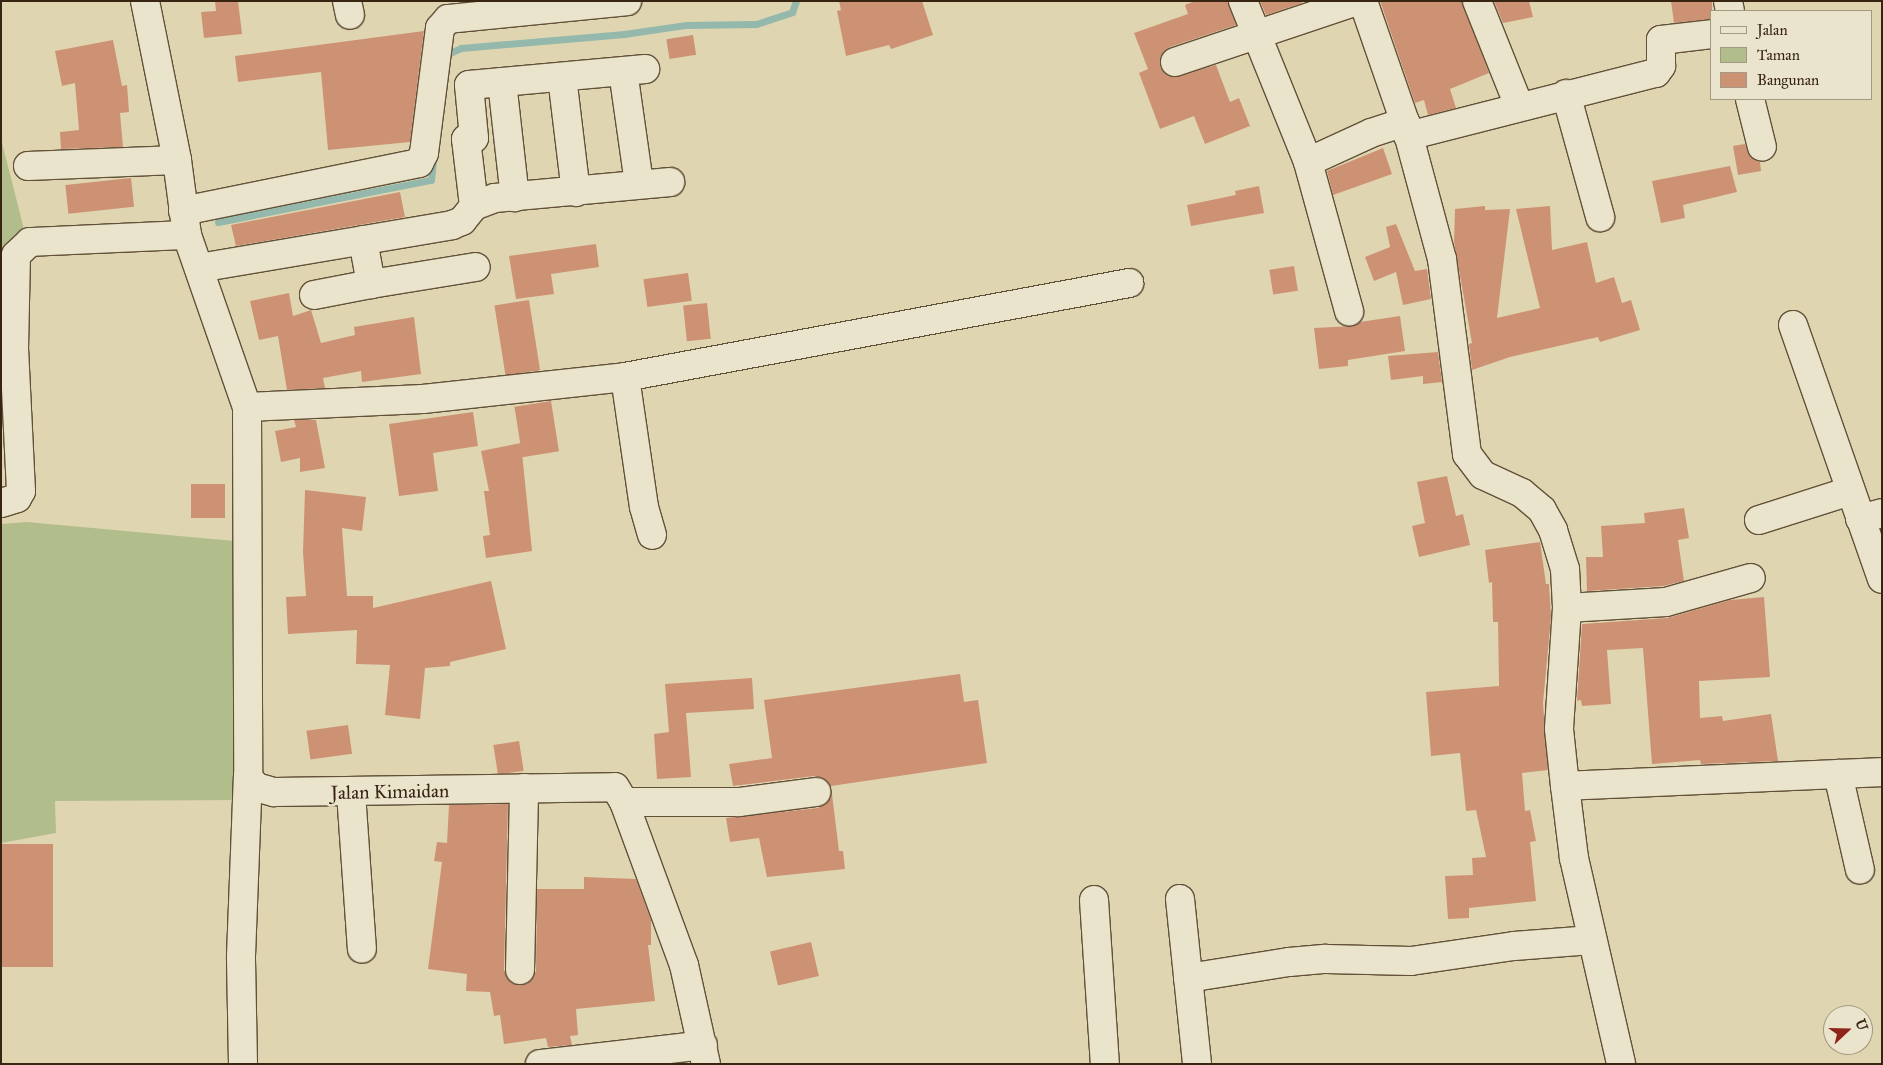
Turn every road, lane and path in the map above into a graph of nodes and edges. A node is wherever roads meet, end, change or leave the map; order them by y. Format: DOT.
graph roads {
  1 [pos="145,1"];
  2 [pos="627,1"];
  3 [pos="1244,1"];
  4 [pos="1357,1"];
  5 [pos="1363,1"];
  6 [pos="1477,1"];
  7 [pos="1710,34"];
  8 [pos="1259,36"];
  9 [pos="1175,62"];
  10 [pos="562,77"];
  11 [pos="502,82"];
  12 [pos="1566,94"];
  13 [pos="1750,100"];
  14 [pos="1519,106"];
  15 [pos="1406,129"];
  16 [pos="1762,147"];
  17 [pos="177,160"];
  18 [pos="1308,162"];
  19 [pos="28,166"];
  20 [pos="670,182"];
  21 [pos="639,184"];
  22 [pos="576,192"];
  23 [pos="515,197"];
  24 [pos="474,206"];
  25 [pos="1600,217"];
  26 [pos="185,223"];
  27 [pos="363,240"];
  28 [pos="476,267"];
  29 [pos="200,268"];
  30 [pos="1129,283"];
  31 [pos="371,284"];
  32 [pos="314,295"];
  33 [pos="1349,311"];
  34 [pos="1793,325"];
  35 [pos="625,376"];
  36 [pos="247,407"];
  37 [pos="1850,491"];
  38 [pos="1,503"];
  39 [pos="1871,516"];
  40 [pos="1759,520"];
  41 [pos="652,535"];
  42 [pos="1751,578"];
  43 [pos="1882,579"];
  44 [pos="1567,608"];
  45 [pos="1882,772"];
  46 [pos="1838,774"];
  47 [pos="248,778"];
  48 [pos="1565,786"];
  49 [pos="524,788"];
  50 [pos="816,792"];
  51 [pos="351,793"];
  52 [pos="624,802"];
  53 [pos="1860,870"];
  54 [pos="1180,899"];
  55 [pos="1094,900"];
  56 [pos="1592,940"];
  57 [pos="362,949"];
  58 [pos="520,970"];
  59 [pos="1188,978"];
  60 [pos="704,1054"];
  61 [pos="243,1064"];
  62 [pos="540,1064"];
  63 [pos="1105,1064"];
  64 [pos="1197,1064"];
  65 [pos="1621,1064"];
  1 -- 17 [label="street"];
  2 -- 26 [label="street"];
  3 -- 8 [label="street"];
  4 -- 8 [label="street"];
  5 -- 15 [label="street"];
  6 -- 14 [label="street"];
  7 -- 12 [label="street"];
  8 -- 9 [label="street"];
  8 -- 18 [label="street"];
  10 -- 11 [label="street"];
  10 -- 21 [label="street"];
  10 -- 22 [label="street"];
  11 -- 23 [label="street"];
  11 -- 24 [label="street"];
  12 -- 14 [label="street"];
  12 -- 25 [label="street"];
  13 -- 16 [label="street"];
  14 -- 15 [label="street"];
  15 -- 18 [label="street"];
  15 -- 44 [label="street"];
  17 -- 19 [label="street"];
  17 -- 26 [label="street"];
  18 -- 33 [label="street"];
  20 -- 21 [label="street"];
  21 -- 22 [label="street"];
  22 -- 23 [label="street"];
  23 -- 24 [label="street"];
  24 -- 27 [label="street"];
  26 -- 29 [label="street"];
  26 -- 38 [label="street"];
  27 -- 29 [label="street"];
  27 -- 31 [label="street"];
  28 -- 31 [label="street"];
  29 -- 36 [label="street"];
  30 -- 35 [label="street"];
  31 -- 32 [label="street"];
  34 -- 37 [label="street"];
  35 -- 36 [label="street"];
  35 -- 41 [label="street"];
  36 -- 47 [label="street"];
  37 -- 39 [label="street"];
  37 -- 40 [label="street"];
  39 -- 43 [label="street"];
  42 -- 44 [label="street"];
  44 -- 48 [label="street"];
  45 -- 46 [label="street"];
  46 -- 48 [label="street"];
  46 -- 53 [label="street"];
  47 -- 51 [label="street, Jalan Kimaidan"];
  47 -- 61 [label="street"];
  48 -- 56 [label="street"];
  49 -- 51 [label="street, Jalan Kimaidan"];
  49 -- 52 [label="street, Jalan Kimaidan"];
  49 -- 58 [label="street"];
  50 -- 52 [label="street"];
  51 -- 57 [label="street"];
  52 -- 60 [label="street, Jalan Kimaidan"];
  54 -- 59 [label="street"];
  55 -- 63 [label="street"];
  56 -- 59 [label="street"];
  56 -- 65 [label="street"];
  59 -- 64 [label="street"];
  60 -- 62 [label="street"];
}
